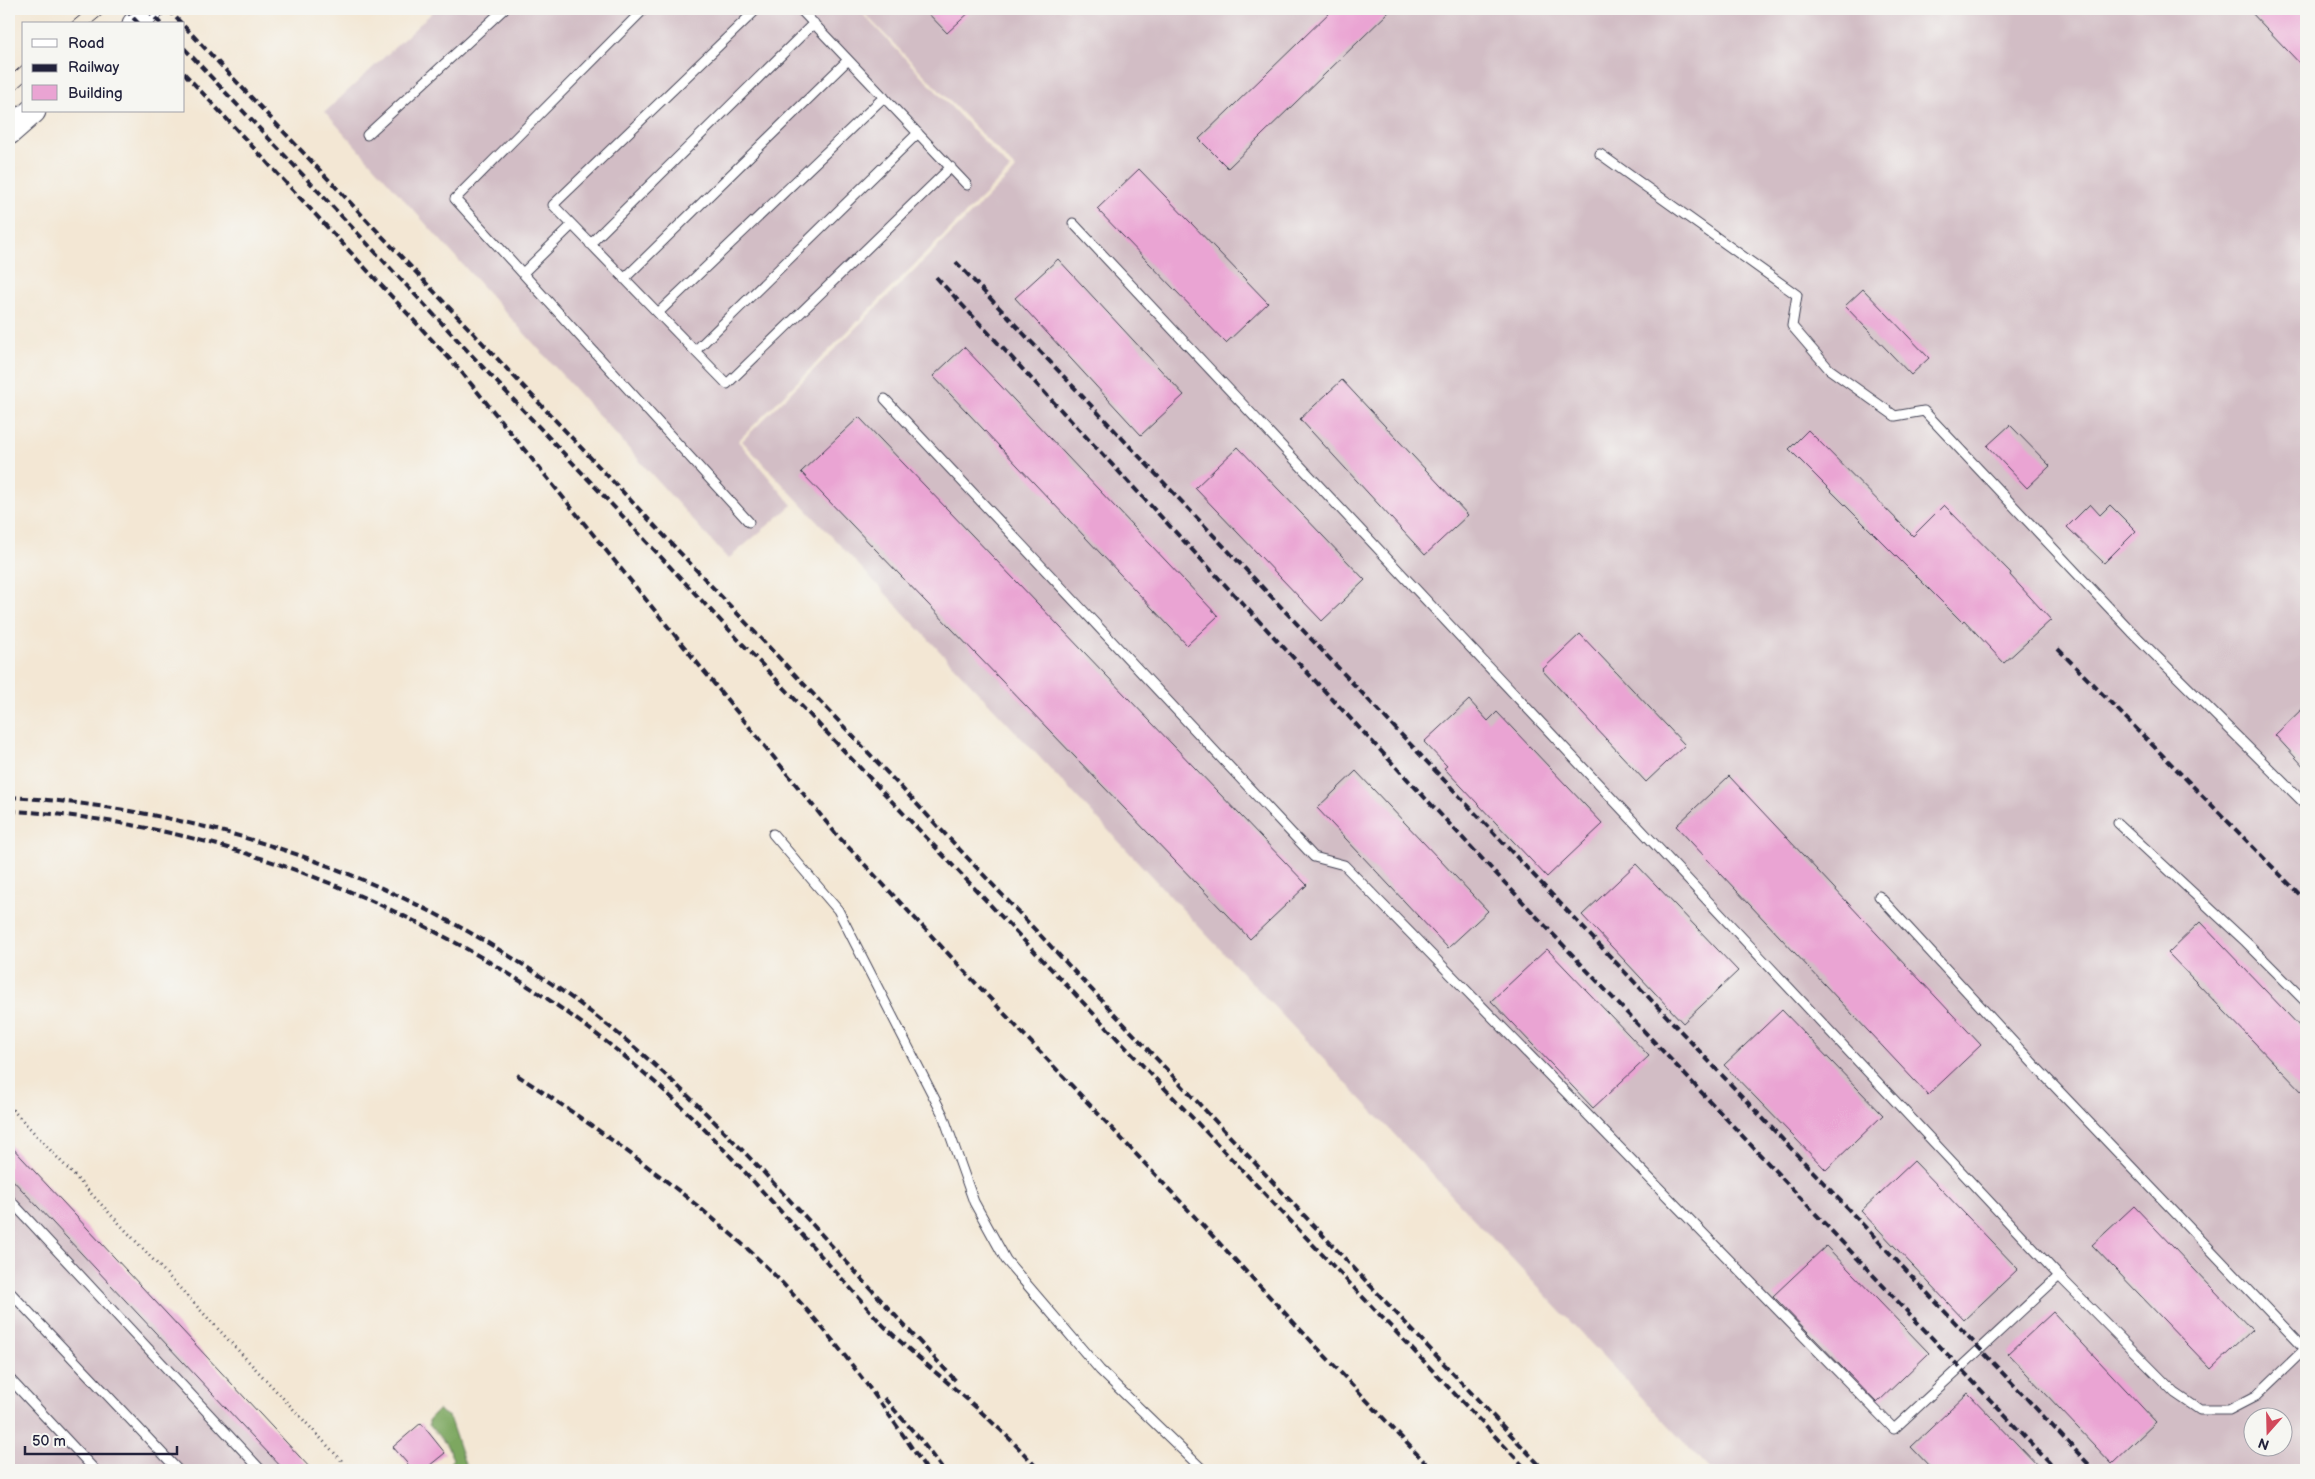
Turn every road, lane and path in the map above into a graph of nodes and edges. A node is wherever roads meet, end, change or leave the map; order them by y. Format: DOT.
graph roads {
  1 [pos="152,9"];
  2 [pos="504,9"];
  3 [pos="644,9"];
  4 [pos="757,9"];
  5 [pos="800,9"];
  6 [pos="137,22"];
  7 [pos="814,23"];
  8 [pos="848,60"];
  9 [pos="884,97"];
  10 [pos="32,112"];
  11 [pos="9,132"];
  12 [pos="918,133"];
  13 [pos="367,135"];
  14 [pos="1600,154"];
  15 [pos="951,167"];
  16 [pos="967,185"];
  17 [pos="1072,223"];
  18 [pos="572,225"];
  19 [pos="590,244"];
  20 [pos="523,274"];
  21 [pos="624,278"];
  22 [pos="658,313"];
  23 [pos="695,351"];
  24 [pos="885,399"];
  25 [pos="749,522"];
  26 [pos="2306,805"];
  27 [pos="2118,823"];
  28 [pos="773,834"];
  29 [pos="1879,896"];
  30 [pos="2306,1002"];
  31 [pos="9,1106"];
  32 [pos="9,1199"];
  33 [pos="2059,1276"];
  34 [pos="9,1291"];
  35 [pos="2306,1349"];
  36 [pos="9,1378"];
  37 [pos="95,1470"];
  38 [pos="178,1470"];
  39 [pos="261,1470"];
  40 [pos="343,1470"];
  41 [pos="1203,1470"];
  1 -- 6 [label="street"];
  2 -- 13 [label="lane"];
  3 -- 20 [label="lane"];
  4 -- 18 [label="lane"];
  5 -- 7 [label="lane"];
  7 -- 8 [label="lane"];
  7 -- 19 [label="lane"];
  8 -- 9 [label="lane"];
  8 -- 21 [label="lane"];
  9 -- 12 [label="lane"];
  9 -- 22 [label="lane"];
  10 -- 11 [label="street"];
  12 -- 15 [label="lane"];
  12 -- 23 [label="lane"];
  14 -- 26 [label="lane"];
  15 -- 16 [label="lane"];
  15 -- 23 [label="lane"];
  17 -- 33 [label="lane"];
  18 -- 19 [label="lane"];
  18 -- 20 [label="lane"];
  19 -- 21 [label="lane"];
  20 -- 25 [label="lane"];
  21 -- 22 [label="lane"];
  22 -- 23 [label="lane"];
  24 -- 33 [label="lane"];
  27 -- 30 [label="lane"];
  28 -- 41 [label="lane"];
  29 -- 35 [label="lane"];
  31 -- 40 [label="path"];
  32 -- 39 [label="lane"];
  33 -- 35 [label="lane"];
  34 -- 38 [label="lane"];
  36 -- 37 [label="lane"];
}
